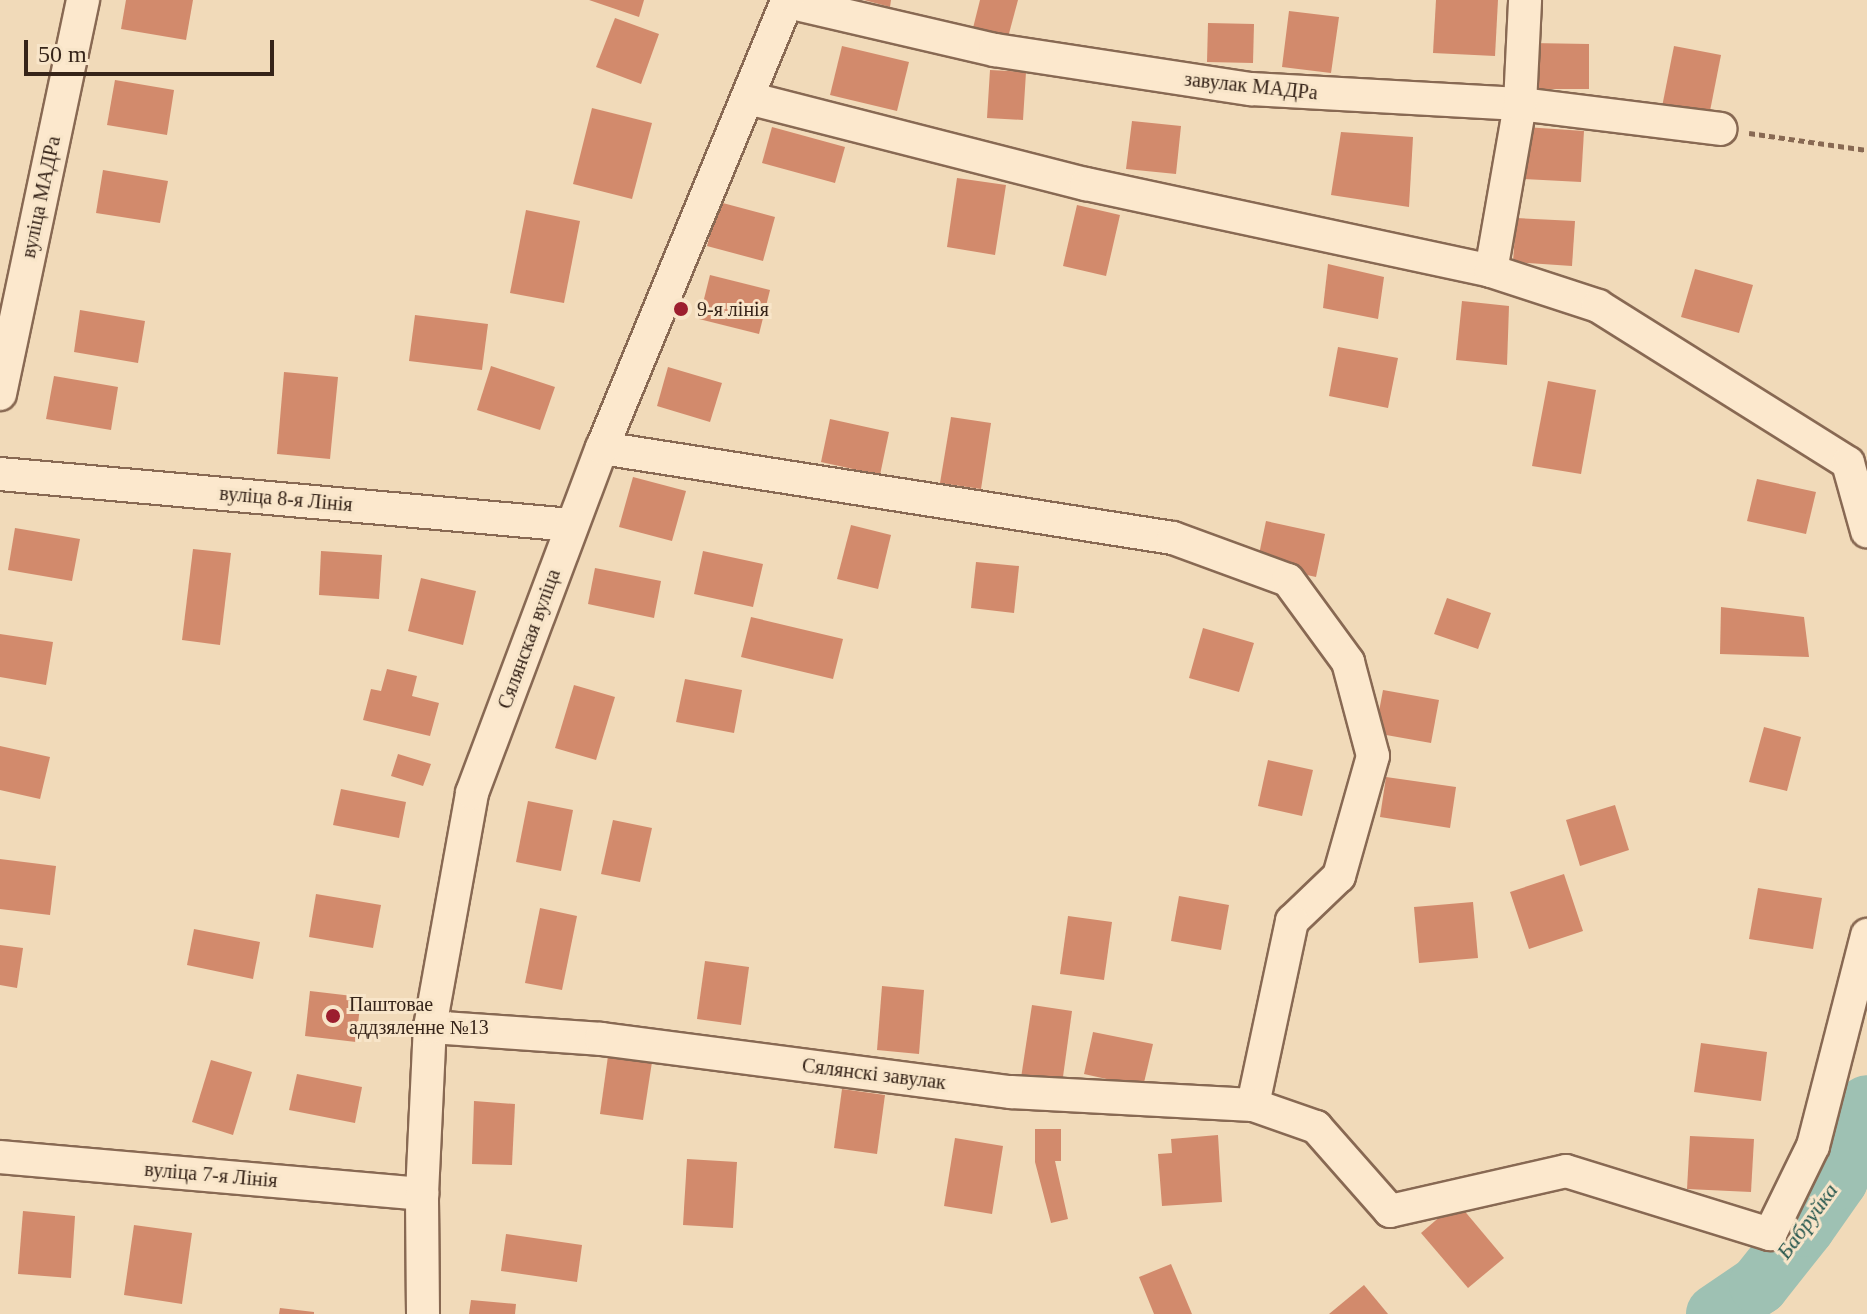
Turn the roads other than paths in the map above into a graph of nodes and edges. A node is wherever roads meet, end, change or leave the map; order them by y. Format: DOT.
graph roads {
  1 [pos="83,0"];
  2 [pos="1525,0"];
  3 [pos="788,1"];
  4 [pos="748,98"];
  5 [pos="1520,104"];
  6 [pos="1720,129"];
  7 [pos="1491,271"];
  8 [pos="0,394"];
  9 [pos="602,448"];
  10 [pos="0,474"];
  11 [pos="572,525"];
  12 [pos="1867,531"];
  13 [pos="1867,935"];
  14 [pos="430,1027"];
  15 [pos="1253,1105"];
  16 [pos="0,1157"];
  17 [pos="422,1194"];
  18 [pos="423,1314"];
  1 -- 8 [label="street, вуліца МАДРа"];
  2 -- 5 [label="street"];
  3 -- 4 [label="street, Сялянская вуліца"];
  3 -- 5 [label="street, завулак МАДРа"];
  4 -- 7 [label="street"];
  4 -- 9 [label="street, Сялянская вуліца"];
  5 -- 6 [label="street, завулак МАДРа"];
  5 -- 7 [label="street"];
  7 -- 12 [label="street"];
  9 -- 11 [label="street, Сялянская вуліца"];
  9 -- 15 [label="street"];
  10 -- 11 [label="street, вуліца 8-я Лінія"];
  11 -- 14 [label="street, Сялянская вуліца"];
  13 -- 15 [label="street, Сялянскі завулак"];
  14 -- 15 [label="street, Сялянскі завулак"];
  14 -- 17 [label="street, Сялянская вуліца"];
  16 -- 17 [label="street, вуліца 7-я Лінія"];
  17 -- 18 [label="street, Сялянская вуліца"];
}
